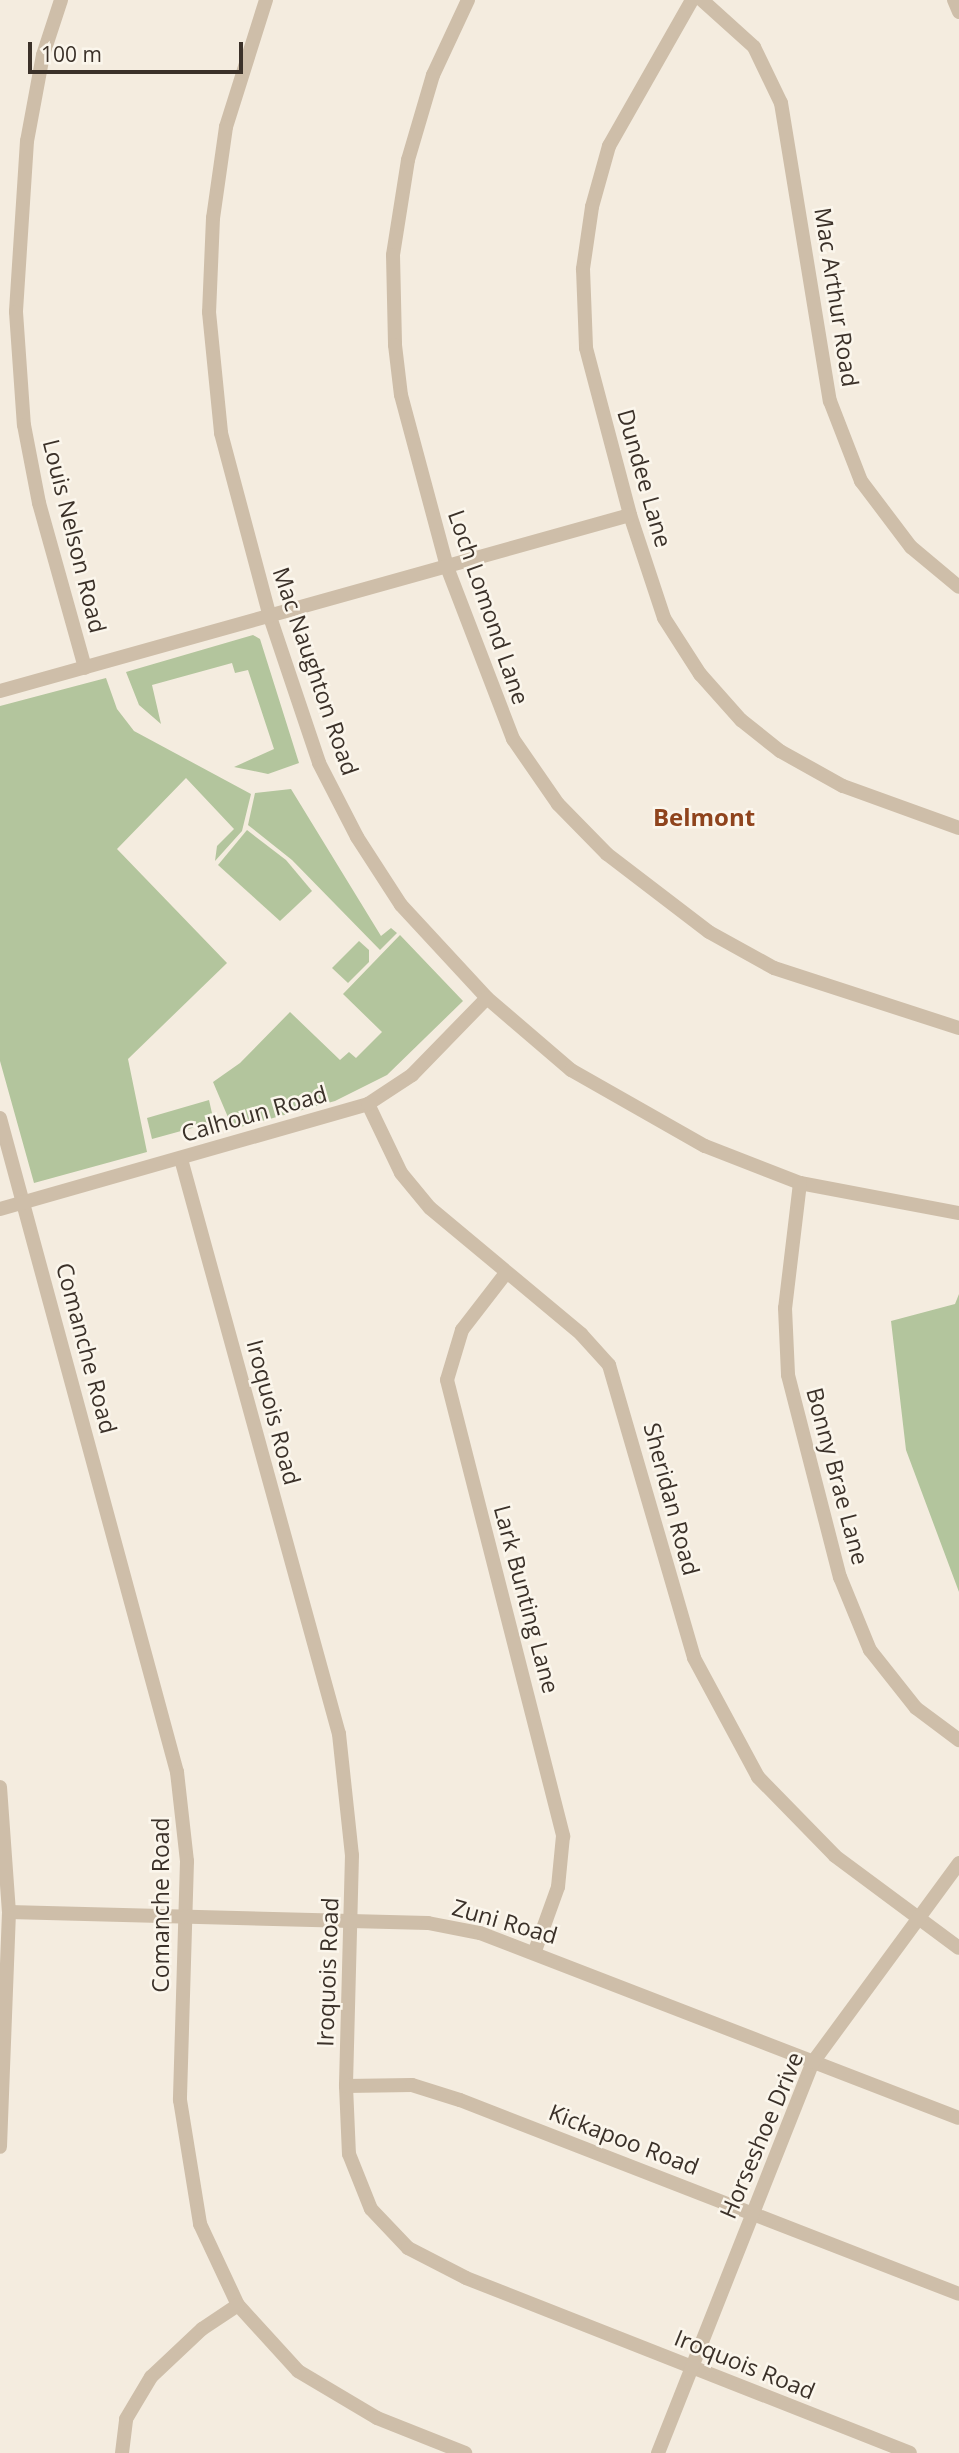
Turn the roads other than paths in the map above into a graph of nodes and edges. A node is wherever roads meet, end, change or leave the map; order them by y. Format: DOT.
graph roads {
  1 [pos="61,0"];
  2 [pos="266,0"];
  3 [pos="468,0"];
  4 [pos="692,0"];
  5 [pos="702,0"];
  6 [pos="954,0"];
  7 [pos="959,12"];
  8 [pos="630,515"];
  9 [pos="447,567"];
  10 [pos="959,587"];
  11 [pos="269,614"];
  12 [pos="85,668"];
  13 [pos="0,691"];
  14 [pos="959,828"];
  15 [pos="487,998"];
  16 [pos="959,1028"];
  17 [pos="368,1104"];
  18 [pos="0,1118"];
  19 [pos="180,1159"];
  20 [pos="800,1182"];
  21 [pos="23,1202"];
  22 [pos="0,1209"];
  23 [pos="959,1213"];
  24 [pos="506,1273"];
  25 [pos="959,1740"];
  26 [pos="0,1787"];
  27 [pos="959,1863"];
  28 [pos="9,1912"];
  29 [pos="186,1916"];
  30 [pos="918,1917"];
  31 [pos="352,1921"];
  32 [pos="959,1948"];
  33 [pos="535,1951"];
  34 [pos="813,2062"];
  35 [pos="346,2087"];
  36 [pos="959,2118"];
  37 [pos="0,2147"];
  38 [pos="751,2213"];
  39 [pos="959,2294"];
  40 [pos="239,2305"];
  41 [pos="692,2367"];
  42 [pos="122,2453"];
  43 [pos="465,2453"];
  44 [pos="657,2453"];
  45 [pos="910,2453"];
  1 -- 12 [label="street, Louis Nelson Road"];
  2 -- 11 [label="street, Mac Naughton Road"];
  3 -- 9 [label="street, Loch Lomond Lane"];
  4 -- 8 [label="street, Dundee Lane"];
  5 -- 10 [label="street, Mac Arthur Road"];
  6 -- 7 [label="street"];
  8 -- 9 [label="street"];
  8 -- 14 [label="street, Dundee Lane"];
  9 -- 11 [label="street"];
  9 -- 16 [label="street, Loch Lomond Lane"];
  11 -- 12 [label="street"];
  11 -- 15 [label="street, Mac Naughton Road"];
  12 -- 13 [label="street"];
  15 -- 17 [label="street, Calhoun Road"];
  15 -- 20 [label="street, Mac Naughton Road"];
  17 -- 19 [label="street, Calhoun Road"];
  17 -- 24 [label="street, Sheridan Road"];
  18 -- 21 [label="street, Comanche Road"];
  19 -- 21 [label="street, Calhoun Road"];
  19 -- 31 [label="street, Iroquois Road"];
  20 -- 23 [label="street, Mac Naughton Road"];
  20 -- 25 [label="street, Bonny Brae Lane"];
  21 -- 22 [label="street, Calhoun Road"];
  21 -- 29 [label="street, Comanche Road"];
  24 -- 30 [label="street, Sheridan Road"];
  24 -- 33 [label="street, Lark Bunting Lane"];
  26 -- 28 [label="street"];
  27 -- 30 [label="street, Horseshoe Drive"];
  28 -- 29 [label="street, Zuni Road"];
  28 -- 37 [label="street"];
  29 -- 31 [label="street, Zuni Road"];
  29 -- 40 [label="street, Comanche Road"];
  30 -- 32 [label="street, Sheridan Road"];
  30 -- 34 [label="street, Horseshoe Drive"];
  31 -- 33 [label="street, Zuni Road"];
  31 -- 35 [label="street, Iroquois Road"];
  33 -- 34 [label="street, Zuni Road"];
  34 -- 36 [label="street, Zuni Road"];
  34 -- 38 [label="street, Horseshoe Drive"];
  35 -- 38 [label="street, Kickapoo Road"];
  35 -- 41 [label="street, Iroquois Road"];
  38 -- 39 [label="street, Kickapoo Road"];
  38 -- 41 [label="street, Horseshoe Drive"];
  40 -- 42 [label="street"];
  40 -- 43 [label="street, Comanche Road"];
  41 -- 44 [label="street, Horseshoe Drive"];
  41 -- 45 [label="street, Iroquois Road"];
}
